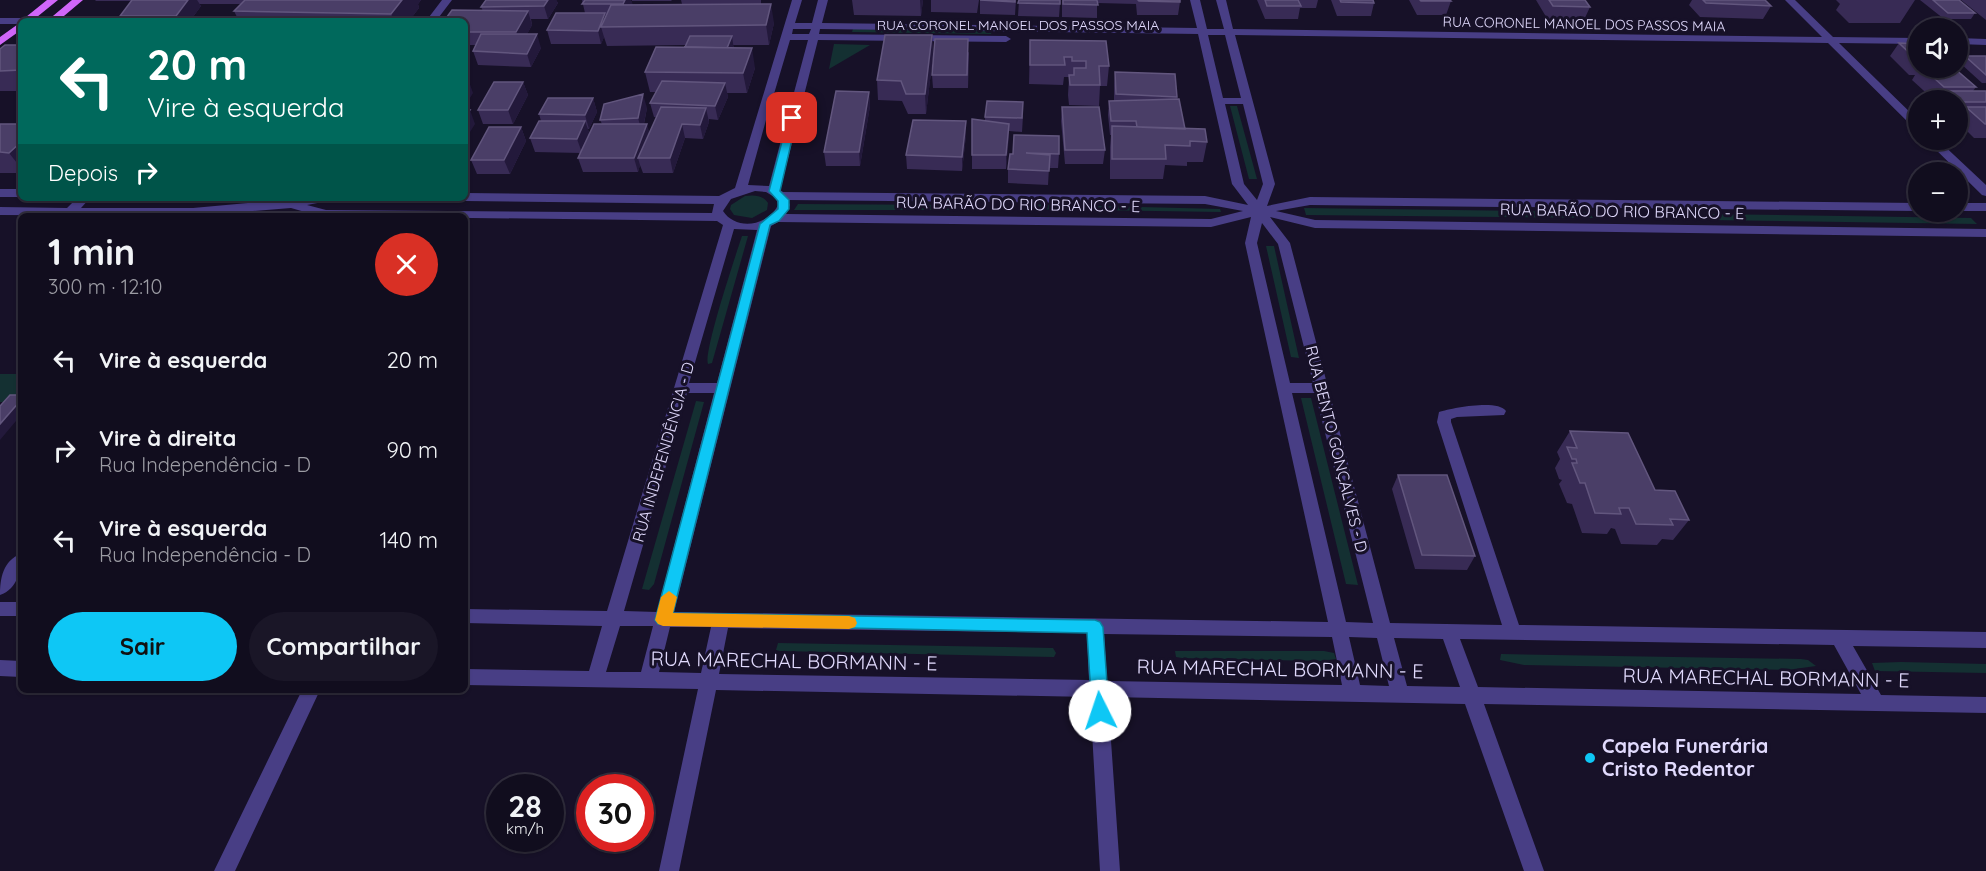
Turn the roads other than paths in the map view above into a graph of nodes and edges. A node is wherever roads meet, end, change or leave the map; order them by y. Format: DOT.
graph roads {
  1 [pos="53,0"];
  2 [pos="78,0"];
  3 [pos="447,0"];
  4 [pos="797,0"];
  5 [pos="823,0"];
  6 [pos="1195,0"];
  7 [pos="1221,0"];
  8 [pos="1790,0"];
  9 [pos="30,18"];
  10 [pos="56,18"];
  11 [pos="433,18"];
  12 [pos="0,21"];
  13 [pos="18,23"];
  14 [pos="18,26"];
  15 [pos="788,31"];
  16 [pos="815,32"];
  17 [pos="1203,35"];
  18 [pos="1230,36"];
  19 [pos="1831,41"];
  20 [pos="1908,41"];
  21 [pos="1968,41"];
  22 [pos="0,42"];
  23 [pos="1986,42"];
  24 [pos="1218,101"];
  25 [pos="1247,101"];
  26 [pos="1908,116"];
  27 [pos="762,117"];
  28 [pos="792,118"];
  29 [pos="1942,150"];
  30 [pos="740,190"];
  31 [pos="0,192"];
  32 [pos="1986,192"];
  33 [pos="18,193"];
  34 [pos="778,194"];
  35 [pos="468,197"];
  36 [pos="984,197"];
  37 [pos="530,198"];
  38 [pos="722,200"];
  39 [pos="81,201"];
  40 [pos="294,201"];
  41 [pos="1648,204"];
  42 [pos="1908,207"];
  43 [pos="1968,207"];
  44 [pos="1986,207"];
  45 [pos="6,211"];
  46 [pos="71,211"];
  47 [pos="1259,211"];
  48 [pos="151,213"];
  49 [pos="199,213"];
  50 [pos="323,213"];
  51 [pos="468,215"];
  52 [pos="521,216"];
  53 [pos="983,220"];
  54 [pos="725,221"];
  55 [pos="770,221"];
  56 [pos="0,223"];
  57 [pos="1664,228"];
  58 [pos="1986,233"];
  59 [pos="682,388"];
  60 [pos="723,388"];
  61 [pos="1284,388"];
  62 [pos="1322,388"];
  63 [pos="1499,411"];
  64 [pos="18,565"];
  65 [pos="0,588"];
  66 [pos="0,609"];
  67 [pos="18,609"];
  68 [pos="468,616"];
  69 [pos="613,619"];
  70 [pos="663,620"];
  71 [pos="720,621"];
  72 [pos="1095,627"];
  73 [pos="1339,630"];
  74 [pos="1384,631"];
  75 [pos="1449,632"];
  76 [pos="1513,633"];
  77 [pos="1839,638"];
  78 [pos="1986,640"];
  79 [pos="0,668"];
  80 [pos="18,669"];
  81 [pos="468,677"];
  82 [pos="595,680"];
  83 [pos="648,681"];
  84 [pos="708,681"];
  85 [pos="1099,688"];
  86 [pos="310,693"];
  87 [pos="1353,693"];
  88 [pos="1400,694"];
  89 [pos="1472,695"];
  90 [pos="1876,703"];
  91 [pos="1986,705"];
  92 [pos="224,871"];
  93 [pos="669,871"];
  94 [pos="1110,871"];
  95 [pos="1534,871"];
  1 -- 9 [label="main road"];
  2 -- 10 [label="main road"];
  3 -- 11 [label="street"];
  4 -- 15 [label="street"];
  5 -- 16 [label="street"];
  6 -- 17 [label="street, RUA BENTO GONÇALVES - D"];
  7 -- 18 [label="street"];
  8 -- 19 [label="street"];
  12 -- 13 [label="street"];
  14 -- 22 [label="main road"];
  15 -- 16 [label="street, RUA CORONEL MANOEL DOS PASSOS MAIA"];
  15 -- 27 [label="street"];
  16 -- 17 [label="street, RUA CORONEL MANOEL DOS PASSOS MAIA"];
  16 -- 28 [label="street"];
  17 -- 18 [label="street, RUA CORONEL MANOEL DOS PASSOS MAIA"];
  17 -- 24 [label="street, RUA BENTO GONÇALVES - D"];
  18 -- 19 [label="street, RUA CORONEL MANOEL DOS PASSOS MAIA"];
  18 -- 25 [label="street"];
  19 -- 20 [label="street, RUA CORONEL MANOEL DOS PASSOS MAIA"];
  19 -- 26 [label="street"];
  21 -- 23 [label="street"];
  24 -- 25 [label="street"];
  24 -- 47 [label="street, RUA BENTO GONÇALVES - D"];
  25 -- 47 [label="street"];
  27 -- 28 [label="street"];
  27 -- 30 [label="street"];
  28 -- 34 [label="street"];
  29 -- 32 [label="street"];
  30 -- 34 [label="street, RUA BARÃO DO RIO BRANCO - E"];
  30 -- 38 [label="street"];
  31 -- 33 [label="street"];
  34 -- 36 [label="street, RUA BARÃO DO RIO BRANCO - E"];
  34 -- 55 [label="street"];
  35 -- 37 [label="street"];
  36 -- 47 [label="street, RUA BARÃO DO RIO BRANCO - E"];
  36 -- 53 [label="street"];
  37 -- 38 [label="street"];
  37 -- 52 [label="street"];
  38 -- 54 [label="street, RUA INDEPENDÊNCIA - D"];
  39 -- 46 [label="street"];
  40 -- 49 [label="street"];
  40 -- 50 [label="street"];
  41 -- 42 [label="street, RUA BARÃO DO RIO BRANCO - E"];
  41 -- 47 [label="street, RUA BARÃO DO RIO BRANCO - E"];
  41 -- 57 [label="street"];
  43 -- 44 [label="street"];
  45 -- 46 [label="street"];
  45 -- 56 [label="street"];
  46 -- 48 [label="street"];
  47 -- 53 [label="street, RUA BARÃO DO RIO BRANCO - E"];
  47 -- 57 [label="street, RUA BARÃO DO RIO BRANCO - E"];
  47 -- 61 [label="street"];
  47 -- 62 [label="street, RUA BENTO GONÇALVES - D"];
  51 -- 52 [label="street"];
  52 -- 54 [label="street"];
  53 -- 55 [label="street, RUA BARÃO DO RIO BRANCO - E"];
  54 -- 55 [label="street, RUA BARÃO DO RIO BRANCO - E"];
  54 -- 59 [label="street, RUA INDEPENDÊNCIA - D"];
  55 -- 60 [label="street"];
  57 -- 58 [label="street, RUA BARÃO DO RIO BRANCO - E"];
  59 -- 60 [label="street"];
  59 -- 69 [label="street, RUA INDEPENDÊNCIA - D"];
  60 -- 70 [label="street"];
  61 -- 62 [label="street"];
  61 -- 73 [label="street"];
  62 -- 74 [label="street, RUA BENTO GONÇALVES - D"];
  63 -- 76 [label="street"];
  64 -- 65 [label="street"];
  66 -- 67 [label="street"];
  68 -- 69 [label="street"];
  69 -- 70 [label="street"];
  69 -- 82 [label="street, RUA INDEPENDÊNCIA - D"];
  70 -- 71 [label="street"];
  70 -- 83 [label="street"];
  71 -- 72 [label="street"];
  71 -- 84 [label="street"];
  72 -- 73 [label="street"];
  72 -- 85 [label="street"];
  73 -- 74 [label="street"];
  73 -- 87 [label="street"];
  74 -- 75 [label="street"];
  74 -- 88 [label="street, RUA BENTO GONÇALVES - D"];
  75 -- 76 [label="street"];
  75 -- 89 [label="street"];
  76 -- 77 [label="street"];
  77 -- 78 [label="street"];
  77 -- 90 [label="street"];
  79 -- 80 [label="street"];
  81 -- 82 [label="street, RUA MARECHAL BORMANN - E"];
  82 -- 83 [label="street, RUA MARECHAL BORMANN - E"];
  83 -- 84 [label="street, RUA MARECHAL BORMANN - E"];
  84 -- 85 [label="street, RUA MARECHAL BORMANN - E"];
  84 -- 93 [label="street"];
  85 -- 87 [label="street, RUA MARECHAL BORMANN - E"];
  85 -- 94 [label="street"];
  86 -- 92 [label="street"];
  87 -- 88 [label="street, RUA MARECHAL BORMANN - E"];
  88 -- 89 [label="street, RUA MARECHAL BORMANN - E"];
  89 -- 90 [label="street, RUA MARECHAL BORMANN - E"];
  89 -- 95 [label="street"];
  90 -- 91 [label="street, RUA MARECHAL BORMANN - E"];
}
